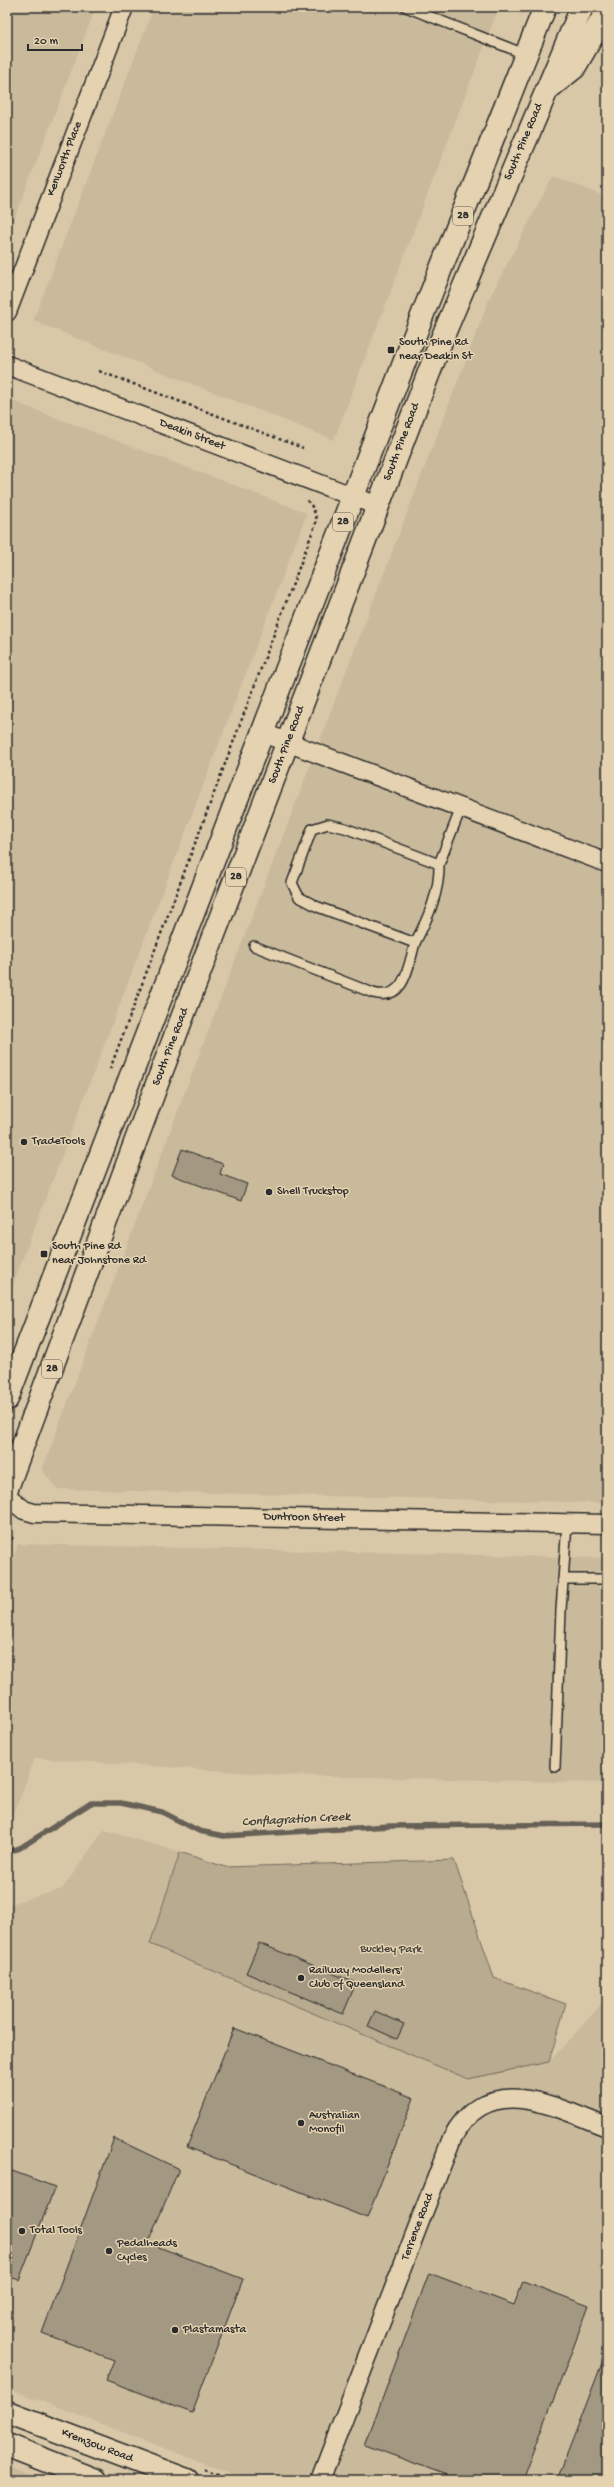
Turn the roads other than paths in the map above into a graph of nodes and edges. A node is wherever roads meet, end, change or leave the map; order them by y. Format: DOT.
graph roads {
  1 [pos="124,7"];
  2 [pos="406,7"];
  3 [pos="545,7"];
  4 [pos="582,7"];
  5 [pos="607,11"];
  6 [pos="527,55"];
  7 [pos="546,90"];
  8 [pos="7,312"];
  9 [pos="7,365"];
  10 [pos="353,497"];
  11 [pos="378,506"];
  12 [pos="263,733"];
  13 [pos="288,742"];
  14 [pos="461,808"];
  15 [pos="607,863"];
  16 [pos="439,864"];
  17 [pos="415,943"];
  18 [pos="254,946"];
  19 [pos="7,1399"];
  20 [pos="7,1488"];
  21 [pos="7,1496"];
  22 [pos="567,1523"];
  23 [pos="607,1524"];
  24 [pos="563,1579"];
  25 [pos="607,1579"];
  26 [pos="555,1767"];
  27 [pos="607,2126"];
  28 [pos="7,2412"];
  29 [pos="7,2446"];
  30 [pos="193,2474"];
  31 [pos="96,2480"];
  32 [pos="320,2480"];
  1 -- 8 [label="street, Kenworth Place"];
  2 -- 6 [label="lane"];
  3 -- 6 [label="main road, 28"];
  4 -- 7 [label="main road, South Pine Road / 28"];
  5 -- 7 [label="main road, 28"];
  6 -- 10 [label="main road, 28"];
  7 -- 11 [label="main road, South Pine Road / 28"];
  9 -- 10 [label="street, Deakin Street"];
  10 -- 11 [label="street, Deakin Street"];
  10 -- 12 [label="main road, 28"];
  11 -- 13 [label="main road, South Pine Road / 28"];
  12 -- 13 [label="street"];
  12 -- 19 [label="main road, 28"];
  13 -- 14 [label="street"];
  13 -- 20 [label="main road, South Pine Road / 28"];
  14 -- 15 [label="street"];
  14 -- 16 [label="lane"];
  16 -- 17 [label="lane"];
  16 -- 17 [label="lane"];
  17 -- 18 [label="lane"];
  21 -- 22 [label="street, Duntroon Street"];
  22 -- 23 [label="street, Duntroon Street"];
  22 -- 24 [label="lane"];
  24 -- 25 [label="lane"];
  24 -- 26 [label="lane"];
  27 -- 32 [label="street, Terrence Road"];
  28 -- 30 [label="main road, Kremzow Road"];
  29 -- 31 [label="main road"];
}
